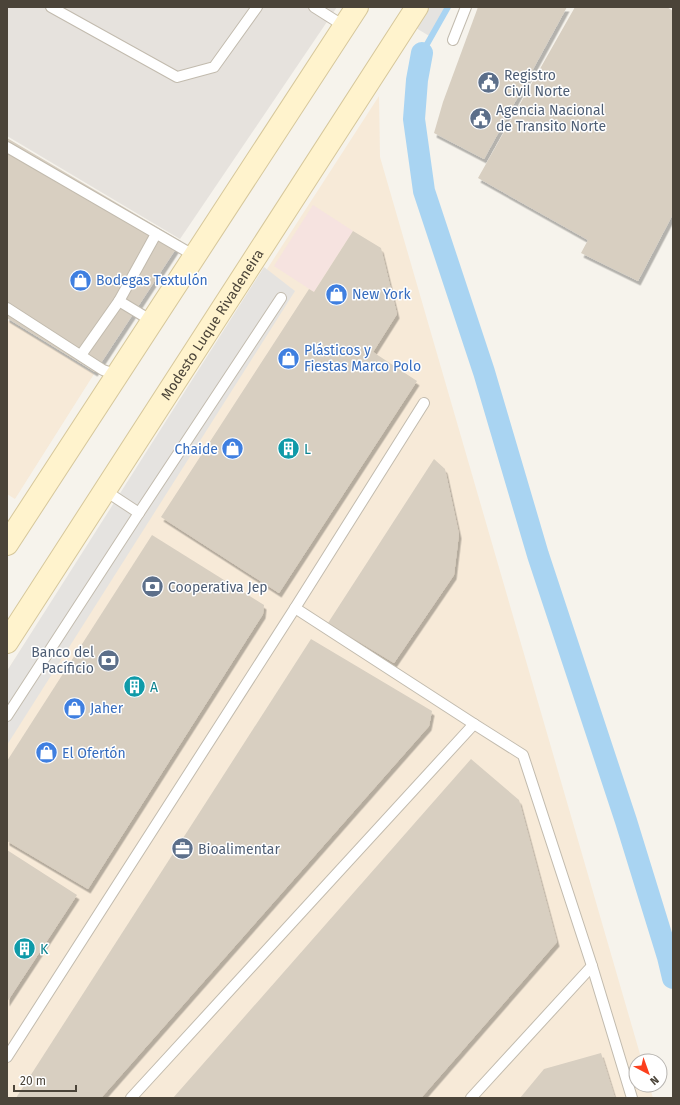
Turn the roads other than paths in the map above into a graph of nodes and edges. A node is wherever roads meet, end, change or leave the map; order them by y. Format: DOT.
graph roads {
  1 [pos="51,7"];
  2 [pos="257,7"];
  3 [pos="314,7"];
  4 [pos="357,7"];
  5 [pos="417,7"];
  6 [pos="466,7"];
  7 [pos="344,26"];
  8 [pos="453,40"];
  9 [pos="7,147"];
  10 [pos="156,234"];
  11 [pos="195,256"];
  12 [pos="281,298"];
  13 [pos="119,301"];
  14 [pos="7,308"];
  15 [pos="152,321"];
  16 [pos="81,355"];
  17 [pos="118,374"];
  18 [pos="424,403"];
  19 [pos="104,490"];
  20 [pos="138,513"];
  21 [pos="7,544"];
  22 [pos="295,608"];
  23 [pos="7,642"];
  24 [pos="7,716"];
  25 [pos="474,724"];
  26 [pos="592,966"];
  27 [pos="7,1057"];
  28 [pos="131,1098"];
  29 [pos="471,1098"];
  30 [pos="632,1098"];
  1 -- 2 [label="lane"];
  3 -- 7 [label="lane"];
  4 -- 7 [label="street"];
  5 -- 19 [label="street, Modesto Luque Rivadeneira"];
  6 -- 8 [label="lane"];
  7 -- 11 [label="street"];
  9 -- 10 [label="lane"];
  10 -- 11 [label="lane"];
  10 -- 13 [label="lane"];
  11 -- 15 [label="street"];
  12 -- 20 [label="lane"];
  13 -- 15 [label="lane"];
  13 -- 16 [label="lane"];
  14 -- 16 [label="lane"];
  15 -- 17 [label="street"];
  16 -- 17 [label="lane"];
  17 -- 21 [label="street"];
  18 -- 22 [label="lane"];
  19 -- 20 [label="lane"];
  19 -- 23 [label="street, Modesto Luque Rivadeneira"];
  20 -- 24 [label="lane"];
  22 -- 25 [label="lane"];
  22 -- 27 [label="lane"];
  25 -- 26 [label="lane"];
  25 -- 28 [label="lane"];
  26 -- 29 [label="lane"];
  26 -- 30 [label="lane"];
}
